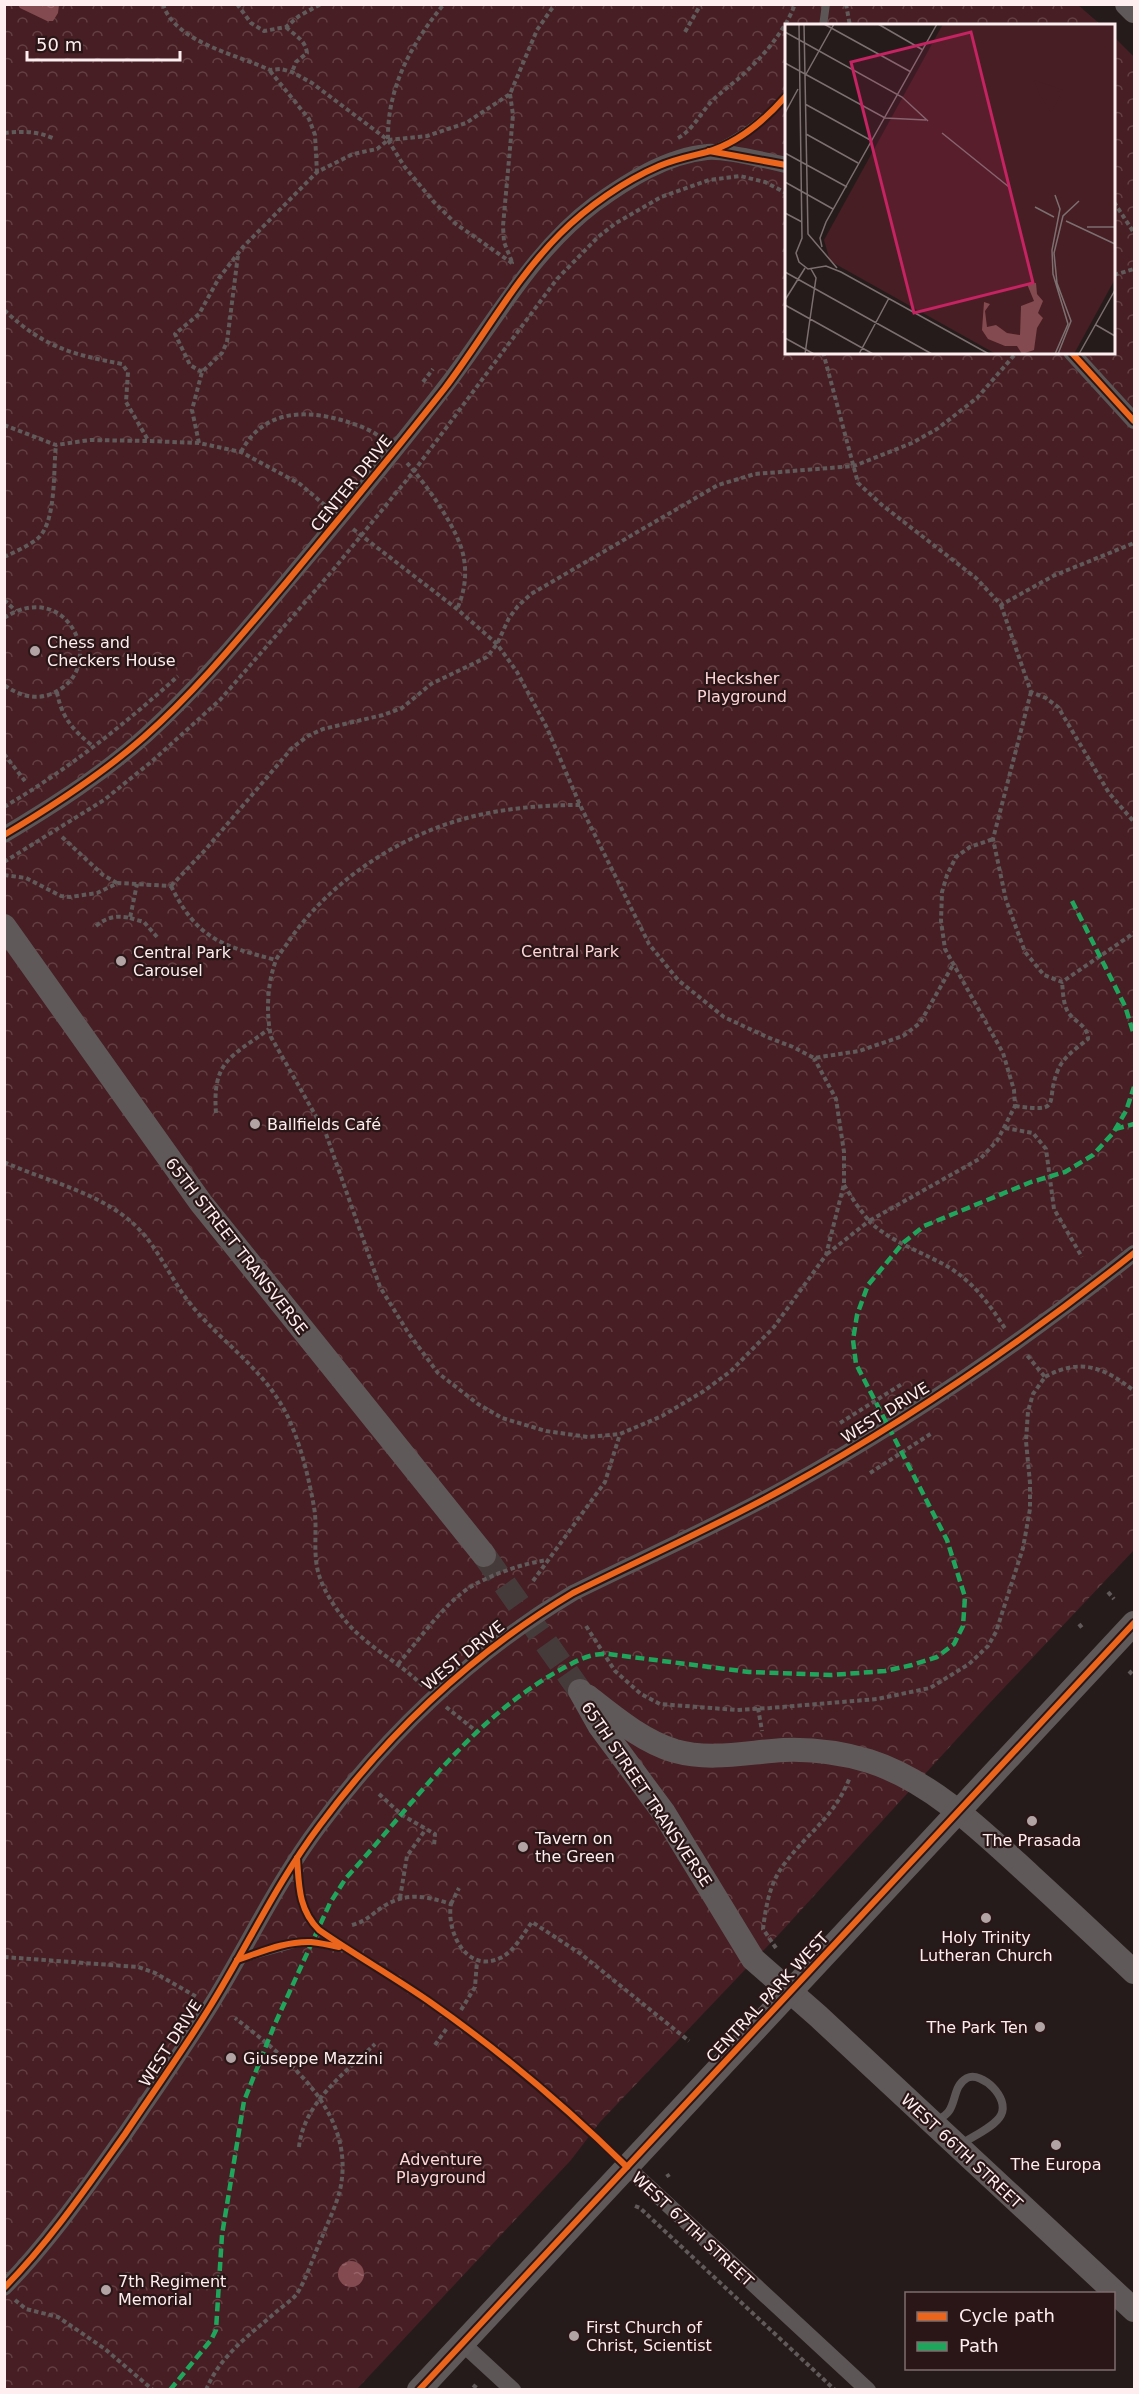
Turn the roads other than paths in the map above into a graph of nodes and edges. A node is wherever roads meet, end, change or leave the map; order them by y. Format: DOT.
graph roads {
  1 [pos="826,4"];
  2 [pos="1127,4"];
  3 [pos="1134,11"];
  4 [pos="823,24"];
  5 [pos="785,97"];
  6 [pos="709,152"];
  7 [pos="785,165"];
  8 [pos="1073,354"];
  9 [pos="1134,420"];
  10 [pos="4,835"];
  11 [pos="4,926"];
  12 [pos="1134,1253"];
  13 [pos="484,1554"];
  14 [pos="1131,1635"];
  15 [pos="958,1812"];
  16 [pos="297,1858"];
  17 [pos="345,1948"];
  18 [pos="237,1960"];
  19 [pos="1134,1972"];
  20 [pos="790,1992"];
  21 [pos="932,2124"];
  22 [pos="957,2147"];
  23 [pos="627,2167"];
  24 [pos="4,2288"];
  25 [pos="1114,2292"];
  26 [pos="1115,2293"];
  27 [pos="1134,2310"];
  28 [pos="462,2343"];
  29 [pos="419,2390"];
  30 [pos="513,2390"];
  31 [pos="868,2390"];
  1 -- 4 [label="lane"];
  2 -- 3 [label="main road"];
  5 -- 6 [label="lane, CENTER DRIVE"];
  6 -- 7 [label="street, CENTER DRIVE"];
  6 -- 10 [label="street, CENTER DRIVE"];
  8 -- 9 [label="street"];
  11 -- 13 [label="main road, 65TH STREET TRANSVERSE"];
  12 -- 16 [label="street, WEST DRIVE"];
  14 -- 15 [label="main road, CENTRAL PARK WEST"];
  15 -- 19 [label="main road, 65TH STREET TRANSVERSE"];
  15 -- 20 [label="main road, CENTRAL PARK WEST"];
  15 -- 20 [label="main road, 65TH STREET TRANSVERSE"];
  16 -- 17 [label="lane, WEST 67TH STREET"];
  16 -- 18 [label="street, WEST DRIVE"];
  17 -- 18 [label="lane"];
  17 -- 23 [label="lane, WEST 67TH STREET"];
  18 -- 24 [label="street, WEST DRIVE"];
  20 -- 21 [label="main road, WEST 66TH STREET"];
  20 -- 23 [label="main road, CENTRAL PARK WEST"];
  21 -- 22 [label="main road, WEST 66TH STREET"];
  21 -- 22 [label="lane"];
  22 -- 25 [label="main road, WEST 66TH STREET"];
  23 -- 28 [label="main road, CENTRAL PARK WEST"];
  23 -- 31 [label="street, WEST 67TH STREET"];
  26 -- 27 [label="main road, WEST 66TH STREET"];
  28 -- 29 [label="main road, CENTRAL PARK WEST"];
  28 -- 30 [label="street"];
}
